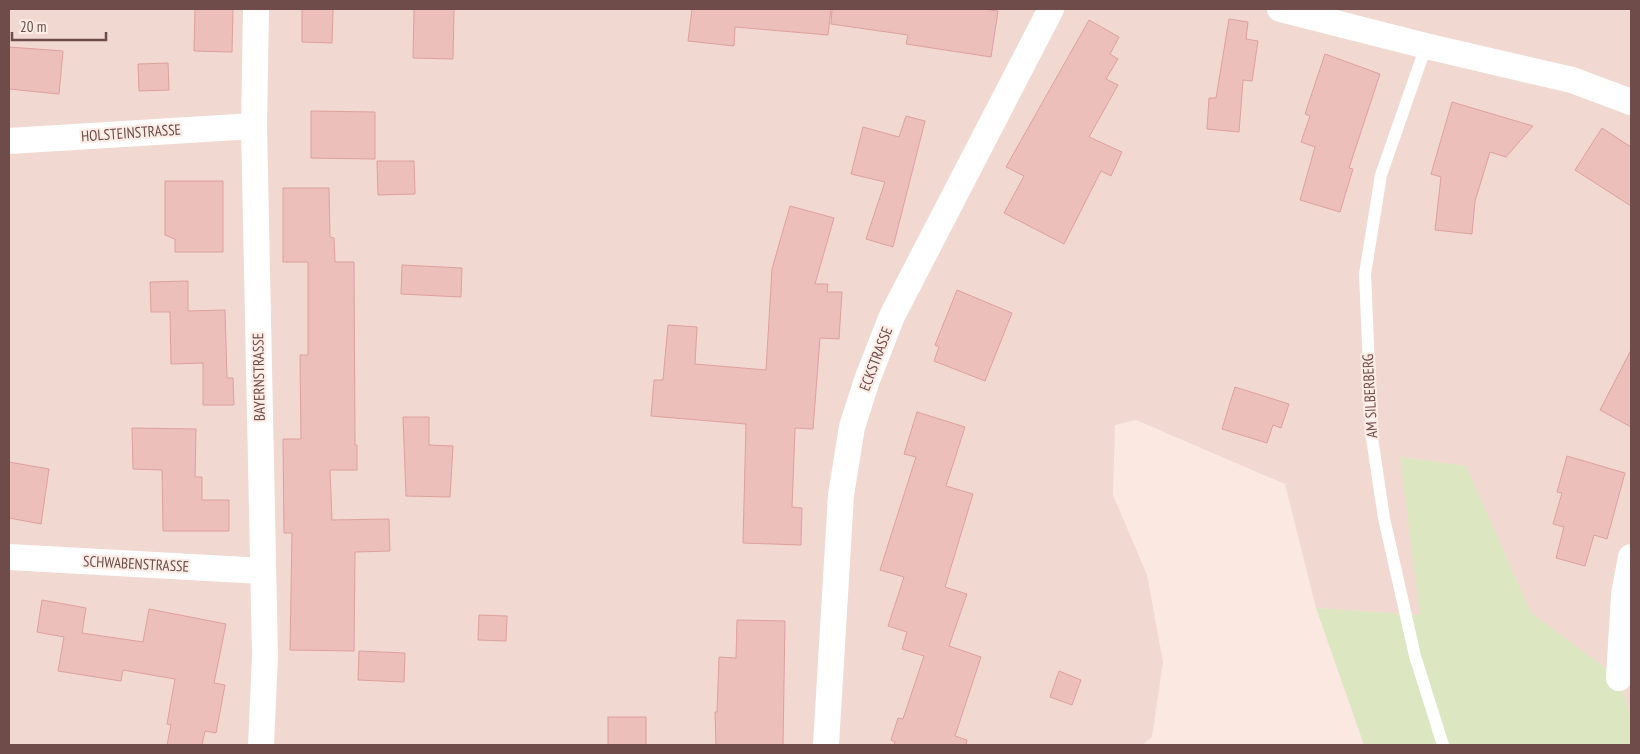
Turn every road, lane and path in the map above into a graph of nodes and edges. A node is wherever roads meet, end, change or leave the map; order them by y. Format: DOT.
graph roads {
  1 [pos="256,9"];
  2 [pos="1051,9"];
  3 [pos="1280,9"];
  4 [pos="1426,46"];
  5 [pos="1631,102"];
  6 [pos="254,126"];
  7 [pos="9,141"];
  8 [pos="9,557"];
  9 [pos="1631,557"];
  10 [pos="263,571"];
  11 [pos="1619,678"];
  12 [pos="261,745"];
  13 [pos="826,745"];
  14 [pos="1443,745"];
  1 -- 6 [label="street, BAYERNSTRASSE"];
  2 -- 13 [label="street, ECKSTRASSE"];
  3 -- 4 [label="street"];
  4 -- 5 [label="street"];
  4 -- 14 [label="lane, AM SILBERBERG"];
  6 -- 7 [label="street, HOLSTEINSTRASSE"];
  6 -- 10 [label="street, BAYERNSTRASSE"];
  8 -- 10 [label="street, SCHWABENSTRASSE"];
  9 -- 11 [label="street"];
  10 -- 12 [label="street, BAYERNSTRASSE"];
}
